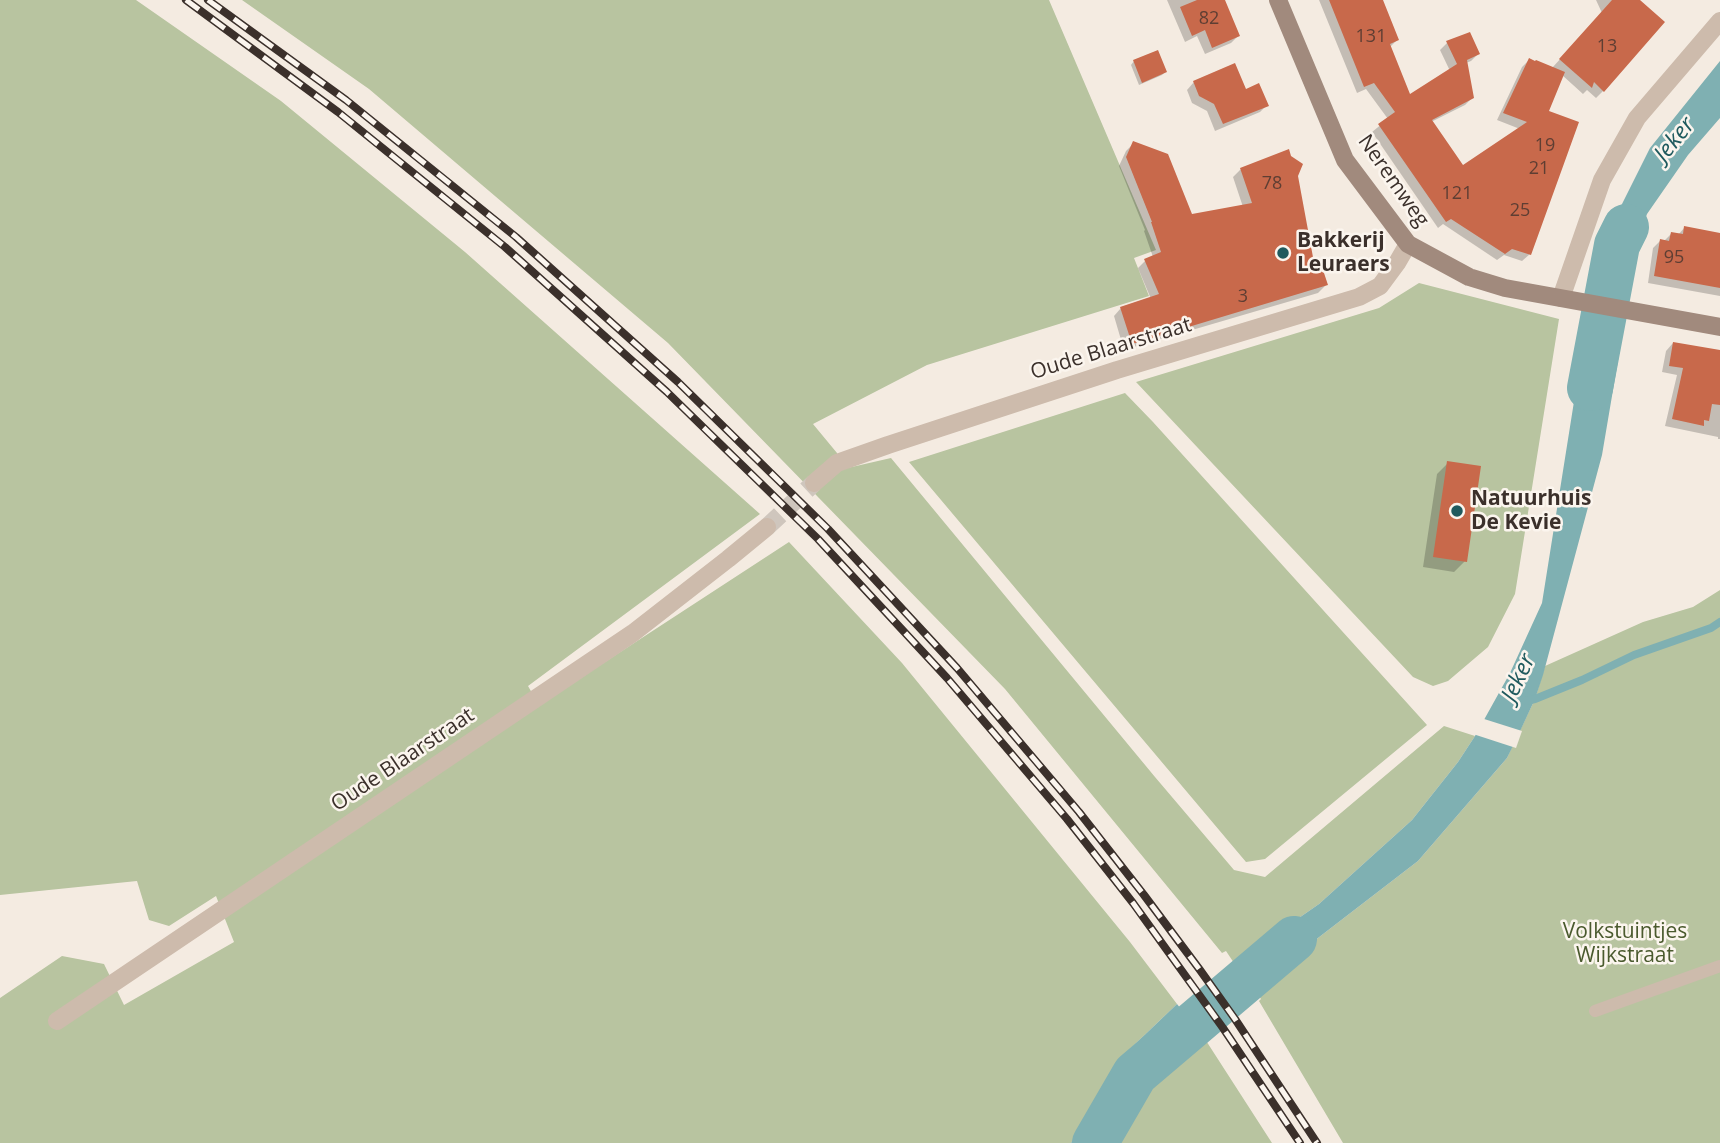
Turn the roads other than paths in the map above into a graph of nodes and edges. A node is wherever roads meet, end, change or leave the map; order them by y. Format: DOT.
graph roads {
  1 [pos="1278,0"];
  2 [pos="1720,21"];
  3 [pos="1408,244"];
  4 [pos="1561,298"];
  5 [pos="1720,327"];
  6 [pos="814,482"];
  7 [pos="767,527"];
  8 [pos="1720,966"];
  9 [pos="1595,1011"];
  10 [pos="57,1021"];
  1 -- 3 [label="street, Neremweg"];
  2 -- 4 [label="street"];
  3 -- 4 [label="street, Neremweg"];
  3 -- 6 [label="street, Oude Blaarstraat"];
  4 -- 5 [label="street, Neremweg"];
  7 -- 10 [label="street, Oude Blaarstraat"];
  8 -- 9 [label="lane"];
}
